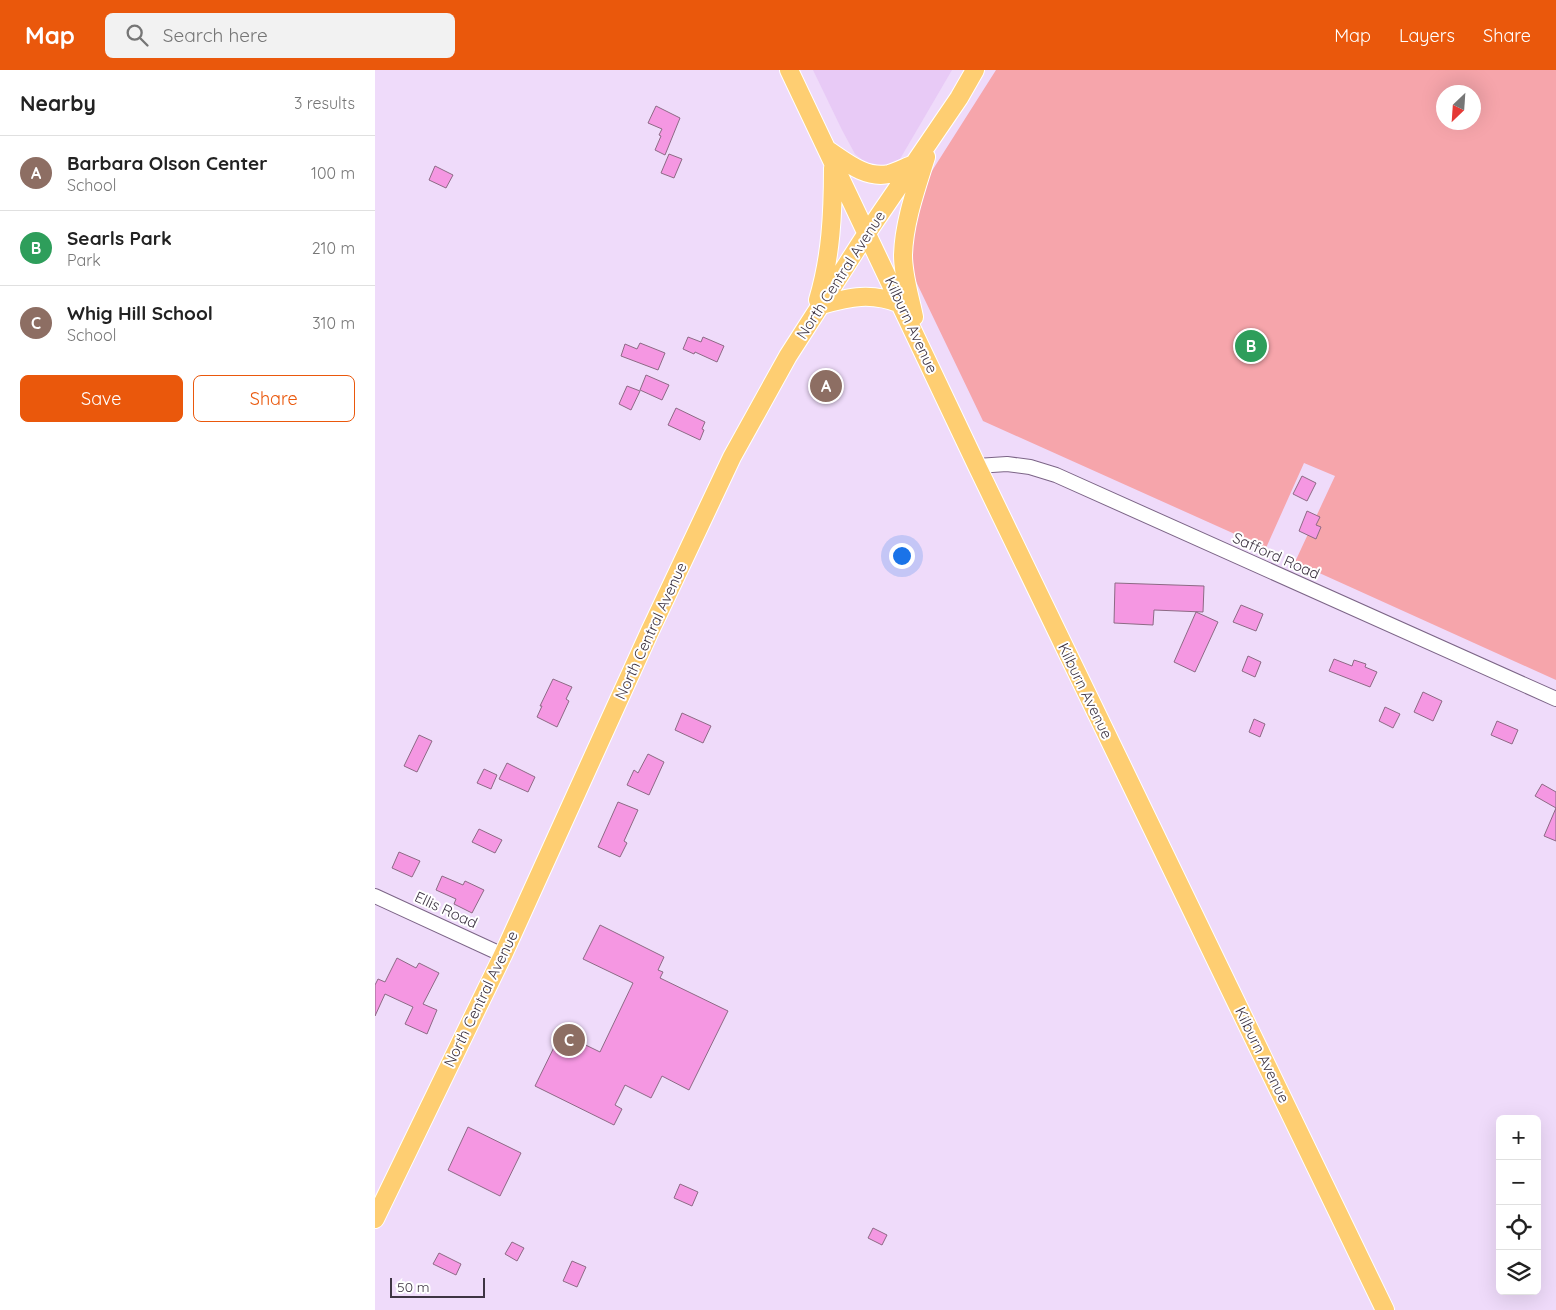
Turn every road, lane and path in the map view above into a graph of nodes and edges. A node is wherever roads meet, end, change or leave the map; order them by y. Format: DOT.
graph roads {
  1 [pos="789,70"];
  2 [pos="975,70"];
  3 [pos="931,140"];
  4 [pos="830,156"];
  5 [pos="914,164"];
  6 [pos="867,234"];
  7 [pos="901,304"];
  8 [pos="816,312"];
  9 [pos="922,349"];
  10 [pos="977,466"];
  11 [pos="1556,699"];
  12 [pos="375,896"];
  13 [pos="503,955"];
  14 [pos="375,1219"];
  15 [pos="1385,1310"];
  1 -- 4 [label="main road, Kilburn Avenue"];
  2 -- 3 [label="main road, North Central Avenue"];
  3 -- 5 [label="main road, North Central Avenue"];
  3 -- 9 [label="main road"];
  4 -- 5 [label="main road"];
  4 -- 6 [label="main road, Kilburn Avenue"];
  4 -- 8 [label="main road"];
  5 -- 6 [label="main road, North Central Avenue"];
  6 -- 7 [label="main road, Kilburn Avenue"];
  6 -- 8 [label="main road, North Central Avenue"];
  7 -- 8 [label="main road"];
  7 -- 9 [label="main road, Kilburn Avenue"];
  8 -- 13 [label="main road, North Central Avenue"];
  9 -- 10 [label="main road, Kilburn Avenue"];
  10 -- 11 [label="street, Safford Road"];
  10 -- 15 [label="main road, Kilburn Avenue"];
  12 -- 13 [label="street, Ellis Road"];
  13 -- 14 [label="main road, North Central Avenue"];
}
